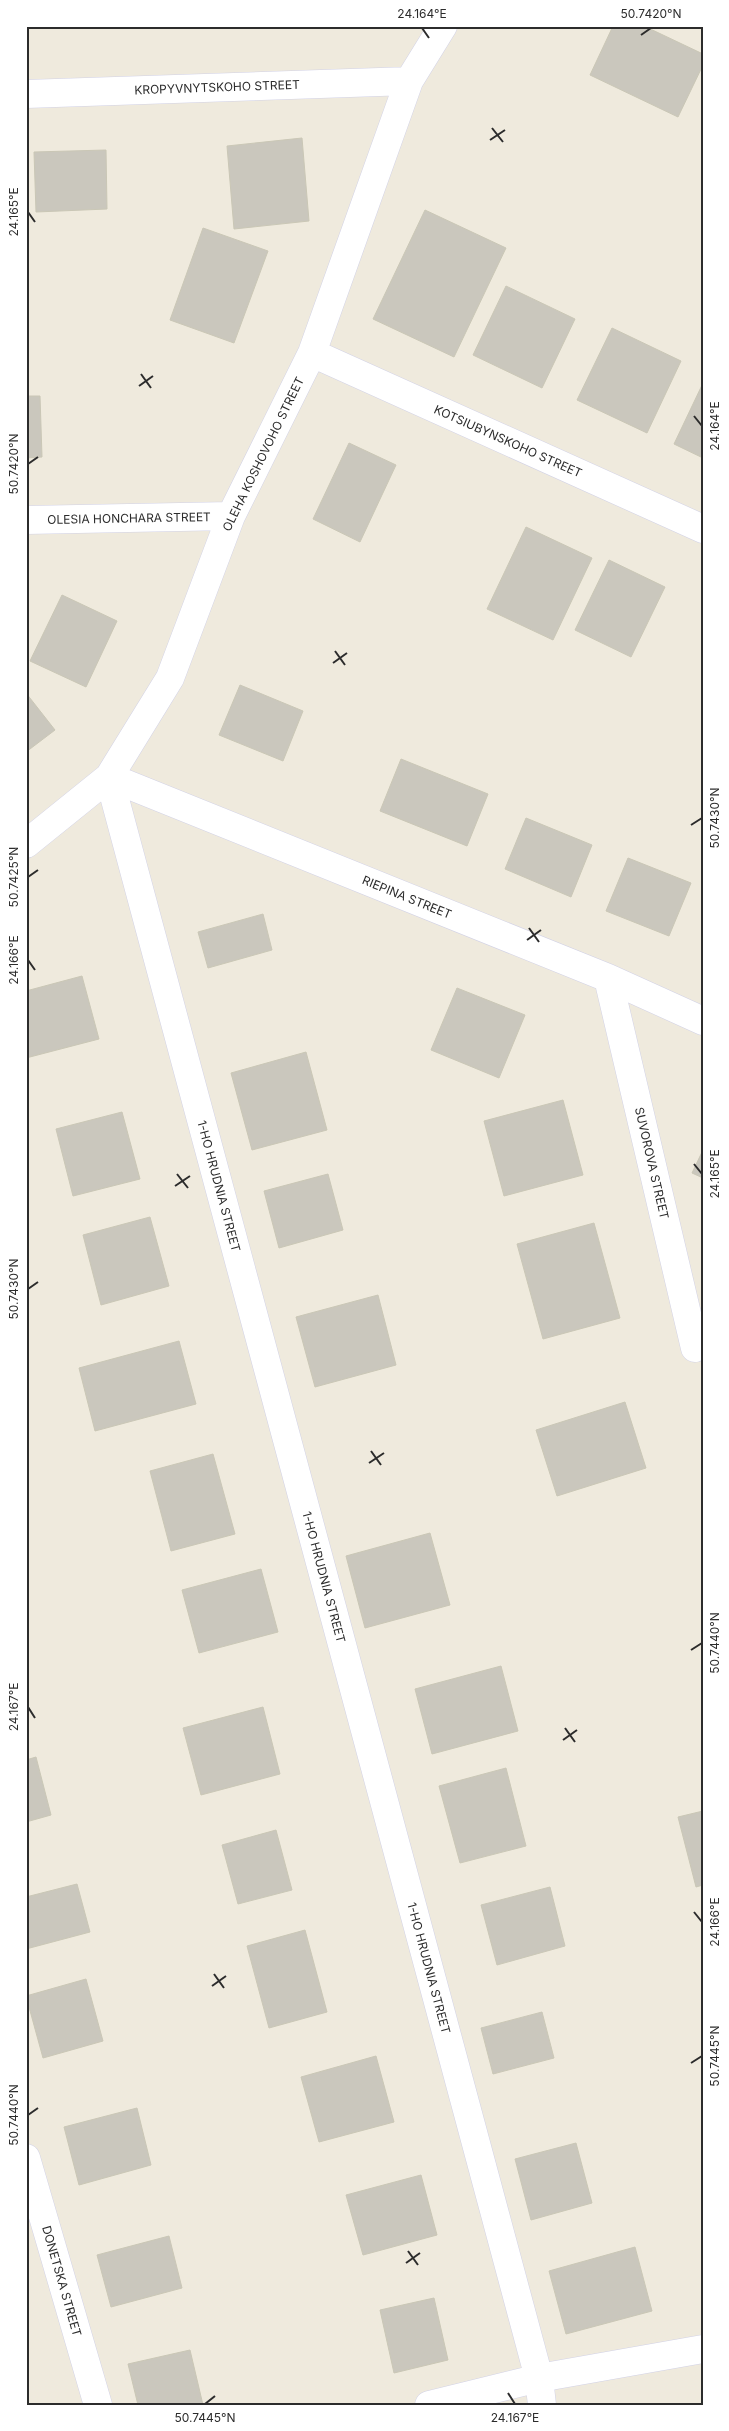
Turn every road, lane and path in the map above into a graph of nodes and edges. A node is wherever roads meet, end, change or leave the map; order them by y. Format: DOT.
graph roads {
  1 [pos="443,26"];
  2 [pos="409,81"];
  3 [pos="26,94"];
  4 [pos="312,353"];
  5 [pos="231,516"];
  6 [pos="26,520"];
  7 [pos="703,529"];
  8 [pos="109,777"];
  9 [pos="26,844"];
  10 [pos="608,978"];
  11 [pos="703,1021"];
  12 [pos="695,1348"];
  13 [pos="26,2158"];
  14 [pos="703,2349"];
  15 [pos="539,2378"];
  16 [pos="98,2405"];
  17 [pos="429,2405"];
  18 [pos="542,2405"];
  1 -- 2 [label="street, OLEHA KOSHOVOHO STREET"];
  2 -- 3 [label="street, KROPYVNYTSKOHO STREET"];
  2 -- 4 [label="street, OLEHA KOSHOVOHO STREET"];
  4 -- 5 [label="street, OLEHA KOSHOVOHO STREET"];
  4 -- 7 [label="street, KOTSIUBYNSKOHO STREET"];
  5 -- 6 [label="street, OLESIA HONCHARA STREET"];
  5 -- 8 [label="street, OLEHA KOSHOVOHO STREET"];
  8 -- 9 [label="street, OLEHA KOSHOVOHO STREET"];
  8 -- 10 [label="street, RIEPINA STREET"];
  8 -- 15 [label="street, 1-HO HRUDNIA STREET"];
  10 -- 11 [label="street, RIEPINA STREET"];
  10 -- 12 [label="street, SUVOROVA STREET"];
  13 -- 16 [label="street, DONETSKA STREET"];
  14 -- 15 [label="street"];
  15 -- 17 [label="street"];
  15 -- 18 [label="street, 1-HO HRUDNIA STREET"];
}
